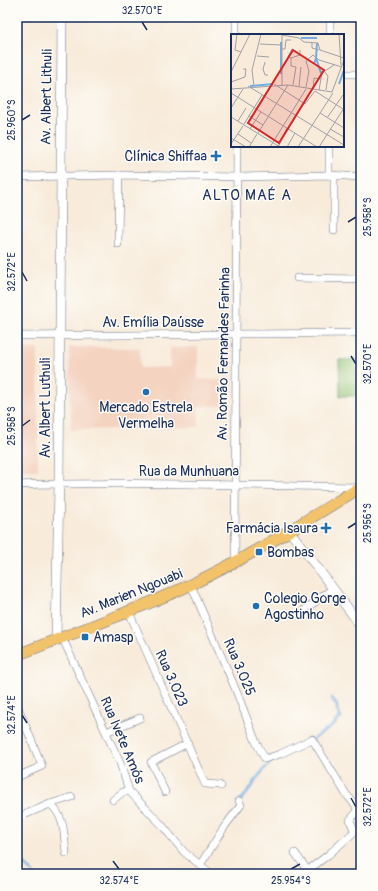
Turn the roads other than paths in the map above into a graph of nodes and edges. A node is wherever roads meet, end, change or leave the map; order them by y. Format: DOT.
graph roads {
  1 [pos="62,17"];
  2 [pos="236,17"];
  3 [pos="330,17"];
  4 [pos="236,34"];
  5 [pos="330,34"];
  6 [pos="344,74"];
  7 [pos="361,74"];
  8 [pos="237,147"];
  9 [pos="329,147"];
  10 [pos="119,175"];
  11 [pos="17,176"];
  12 [pos="332,176"];
  13 [pos="60,177"];
  14 [pos="237,177"];
  15 [pos="361,177"];
  16 [pos="334,230"];
  17 [pos="118,244"];
  18 [pos="297,278"];
  19 [pos="361,279"];
  20 [pos="361,333"];
  21 [pos="237,335"];
  22 [pos="17,336"];
  23 [pos="59,336"];
  24 [pos="59,484"];
  25 [pos="234,484"];
  26 [pos="17,485"];
  27 [pos="361,487"];
  28 [pos="289,530"];
  29 [pos="235,563"];
  30 [pos="191,585"];
  31 [pos="332,589"];
  32 [pos="303,611"];
  33 [pos="129,612"];
  34 [pos="358,615"];
  35 [pos="361,626"];
  36 [pos="59,639"];
  37 [pos="20,652"];
  38 [pos="17,705"];
  39 [pos="140,718"];
  40 [pos="106,732"];
  41 [pos="188,743"];
  42 [pos="17,777"];
  43 [pos="221,786"];
  44 [pos="129,791"];
  45 [pos="165,792"];
  46 [pos="72,797"];
  47 [pos="113,800"];
  48 [pos="239,801"];
  49 [pos="50,804"];
  50 [pos="359,807"];
  51 [pos="17,818"];
  52 [pos="66,853"];
  53 [pos="296,853"];
  54 [pos="200,865"];
  55 [pos="306,872"];
  56 [pos="208,874"];
  1 -- 13 [label="street, Av. Albert Lithuli"];
  2 -- 4 [label="street"];
  3 -- 5 [label="street"];
  6 -- 7 [label="street"];
  8 -- 14 [label="street, Av. Romão Fernandes Farinha"];
  9 -- 12 [label="street"];
  10 -- 13 [label="street"];
  10 -- 14 [label="street"];
  10 -- 17 [label="street"];
  11 -- 13 [label="street"];
  12 -- 14 [label="street"];
  12 -- 15 [label="street"];
  12 -- 16 [label="street"];
  13 -- 23 [label="street, Av. Albert Luthuli"];
  14 -- 21 [label="street, Av. Romão Fernandes Farinha"];
  18 -- 19 [label="street"];
  20 -- 21 [label="street, Av. Emília Daússe"];
  21 -- 23 [label="street, Av. Emília Daússe"];
  21 -- 25 [label="street, Av. Romão Fernandes Farinha"];
  22 -- 23 [label="street, Av. Emília Daússe"];
  23 -- 24 [label="street, Av. Albert Luthuli"];
  24 -- 25 [label="street, Rua da Munhuana"];
  24 -- 26 [label="street, Rua da Munhuana"];
  24 -- 36 [label="street, Av. Albert Luthuli"];
  25 -- 27 [label="street, Rua da Munhuana"];
  25 -- 29 [label="street, Av. Romão Fernandes Farinha"];
  27 -- 28 [label="main road, Av. Marien Ngouabi"];
  28 -- 29 [label="main road, Av. Marien Ngouabi"];
  28 -- 31 [label="street"];
  29 -- 30 [label="main road, Av. Marien Ngouabi"];
  30 -- 33 [label="main road, Av. Marien Ngouabi"];
  30 -- 50 [label="street, Rua 3.025"];
  31 -- 32 [label="street"];
  31 -- 34 [label="street"];
  33 -- 36 [label="main road, Av. Marien Ngouabi"];
  33 -- 41 [label="street, Rua 3.023"];
  34 -- 35 [label="street"];
  36 -- 37 [label="main road, Av. Marien Ngouabi"];
  36 -- 40 [label="street, Rua Ivete Amós"];
  38 -- 42 [label="street"];
  39 -- 40 [label="street"];
  40 -- 44 [label="street, Rua Ivete Amós"];
  41 -- 43 [label="street, Rua 3.023"];
  41 -- 45 [label="street"];
  44 -- 47 [label="street"];
  44 -- 54 [label="street, Rua Ivete Amós"];
  46 -- 49 [label="street"];
  48 -- 54 [label="street"];
  49 -- 51 [label="street"];
  49 -- 52 [label="street"];
  50 -- 55 [label="street"];
  53 -- 55 [label="street"];
  54 -- 56 [label="street, Rua Ivete Amós"];
}
